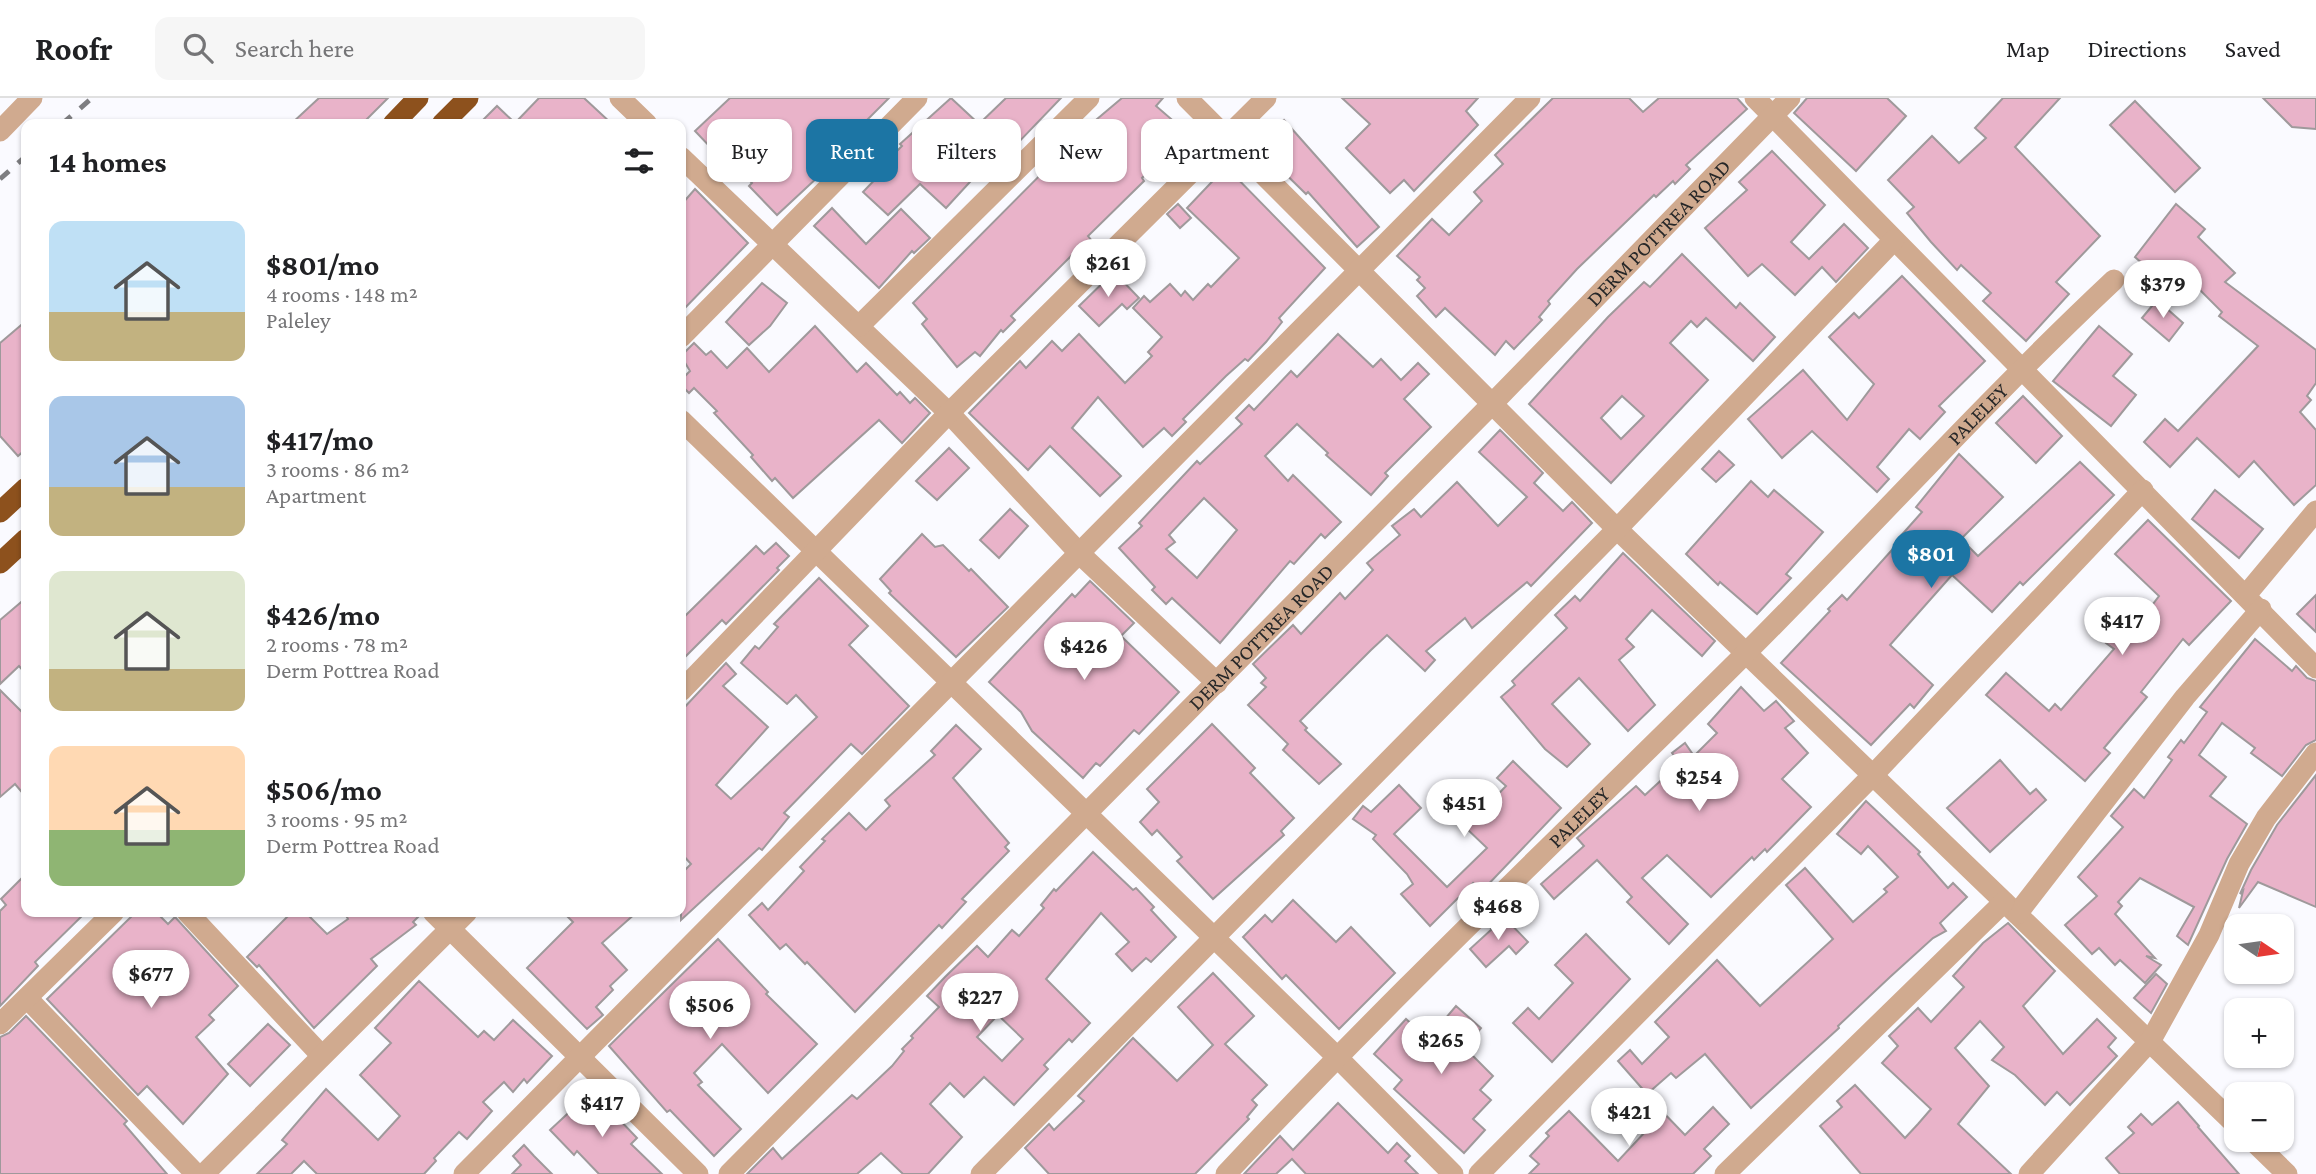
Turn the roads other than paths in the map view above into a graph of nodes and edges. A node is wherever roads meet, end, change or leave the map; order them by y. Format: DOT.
graph roads {
  1 [pos="32,98"];
  2 [pos="418,98"];
  3 [pos="468,98"];
  4 [pos="620,98"];
  5 [pos="917,98"];
  6 [pos="1089,98"];
  7 [pos="1187,98"];
  8 [pos="1266,98"];
  9 [pos="1530,98"];
  10 [pos="1755,98"];
  11 [pos="1790,98"];
  12 [pos="1773,116"];
  13 [pos="398,119"];
  14 [pos="447,119"];
  15 [pos="642,119"];
  16 [pos="1208,119"];
  17 [pos="1246,119"];
  18 [pos="0,131"];
  19 [pos="686,163"];
  20 [pos="1183,182"];
  21 [pos="1271,182"];
  22 [pos="1894,240"];
  23 [pos="770,244"];
  24 [pos="1359,271"];
  25 [pos="2114,280"];
  26 [pos="859,326"];
  27 [pos="686,332"];
  28 [pos="2020,368"];
  29 [pos="1491,405"];
  30 [pos="949,413"];
  31 [pos="686,425"];
  32 [pos="2143,490"];
  33 [pos="21,493"];
  34 [pos="2316,511"];
  35 [pos="0,512"];
  36 [pos="1617,528"];
  37 [pos="21,544"];
  38 [pos="815,552"];
  39 [pos="1081,555"];
  40 [pos="0,563"];
  41 [pos="2245,594"];
  42 [pos="2261,610"];
  43 [pos="1746,652"];
  44 [pos="2316,668"];
  45 [pos="1217,683"];
  46 [pos="951,685"];
  47 [pos="686,686"];
  48 [pos="2316,753"];
  49 [pos="1873,775"];
  50 [pos="1086,816"];
  51 [pos="2010,908"];
  52 [pos="109,917"];
  53 [pos="192,917"];
  54 [pos="438,917"];
  55 [pos="462,917"];
  56 [pos="450,929"];
  57 [pos="1214,940"];
  58 [pos="27,998"];
  59 [pos="0,1024"];
  60 [pos="2151,1040"];
  61 [pos="321,1055"];
  62 [pos="579,1056"];
  63 [pos="1336,1056"];
  64 [pos="2224,1113"];
  65 [pos="2264,1152"];
  66 [pos="196,1174"];
  67 [pos="204,1174"];
  68 [pos="464,1174"];
  69 [pos="698,1174"];
  70 [pos="730,1174"];
  71 [pos="981,1174"];
  72 [pos="1226,1174"];
  73 [pos="1453,1174"];
  74 [pos="1479,1174"];
  75 [pos="1725,1174"];
  76 [pos="2029,1174"];
  77 [pos="2287,1174"];
  1 -- 18 [label="street"];
  2 -- 13 [label="highway"];
  3 -- 14 [label="highway"];
  4 -- 15 [label="street"];
  5 -- 23 [label="street"];
  6 -- 26 [label="street"];
  7 -- 16 [label="street"];
  8 -- 17 [label="street"];
  9 -- 24 [label="street"];
  10 -- 12 [label="street"];
  11 -- 12 [label="street, DERM POTTREA ROAD"];
  12 -- 22 [label="street"];
  12 -- 29 [label="street, DERM POTTREA ROAD"];
  19 -- 23 [label="street"];
  20 -- 30 [label="street"];
  21 -- 24 [label="street"];
  22 -- 28 [label="street"];
  22 -- 36 [label="street"];
  23 -- 26 [label="street"];
  23 -- 27 [label="street"];
  24 -- 29 [label="street"];
  24 -- 39 [label="street"];
  25 -- 28 [label="street, PALELEY"];
  26 -- 30 [label="street"];
  28 -- 32 [label="street"];
  28 -- 43 [label="street, PALELEY"];
  29 -- 36 [label="street"];
  29 -- 45 [label="street, DERM POTTREA ROAD"];
  30 -- 38 [label="street"];
  30 -- 39 [label="street"];
  31 -- 38 [label="street"];
  32 -- 41 [label="street"];
  32 -- 49 [label="street"];
  33 -- 35 [label="highway"];
  34 -- 41 [label="street"];
  36 -- 43 [label="street"];
  36 -- 57 [label="street"];
  37 -- 40 [label="highway"];
  38 -- 46 [label="street"];
  38 -- 47 [label="street"];
  39 -- 45 [label="street"];
  39 -- 46 [label="street"];
  41 -- 42 [label="street"];
  42 -- 44 [label="street"];
  42 -- 51 [label="street"];
  43 -- 49 [label="street"];
  43 -- 63 [label="street, PALELEY"];
  45 -- 50 [label="street, DERM POTTREA ROAD"];
  46 -- 50 [label="street"];
  46 -- 62 [label="street"];
  48 -- 60 [label="street"];
  49 -- 51 [label="street"];
  49 -- 74 [label="street"];
  50 -- 57 [label="street"];
  50 -- 70 [label="street, DERM POTTREA ROAD"];
  51 -- 60 [label="street"];
  51 -- 75 [label="street"];
  52 -- 58 [label="street"];
  53 -- 61 [label="street"];
  54 -- 56 [label="street"];
  55 -- 56 [label="street"];
  56 -- 61 [label="street"];
  56 -- 62 [label="street"];
  57 -- 63 [label="street"];
  57 -- 71 [label="street"];
  58 -- 59 [label="street"];
  58 -- 66 [label="street"];
  60 -- 64 [label="street"];
  60 -- 76 [label="street"];
  61 -- 67 [label="street"];
  62 -- 68 [label="street"];
  62 -- 69 [label="street"];
  63 -- 72 [label="street, PALELEY"];
  63 -- 73 [label="street"];
  65 -- 77 [label="street"];
}
